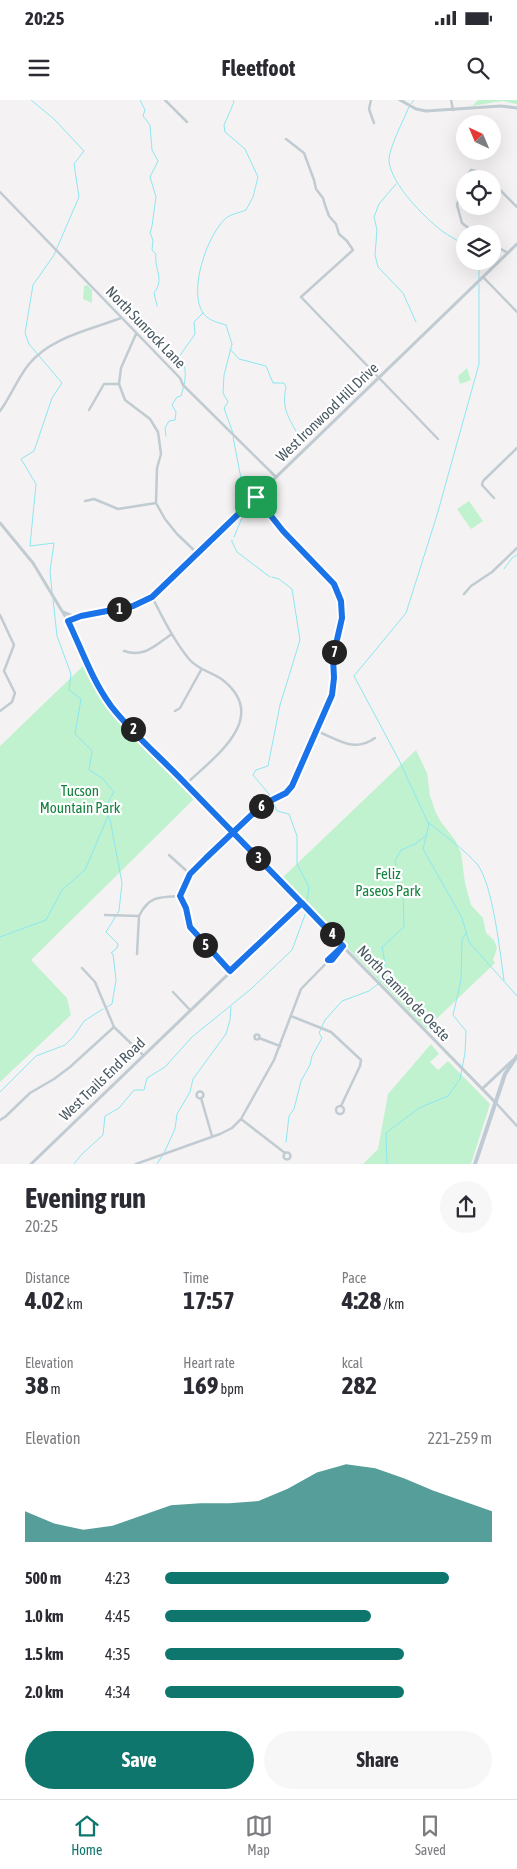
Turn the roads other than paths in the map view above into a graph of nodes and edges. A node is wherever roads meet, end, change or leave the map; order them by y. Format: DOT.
graph roads {
  1 [pos="164,100"];
  2 [pos="371,100"];
  3 [pos="400,100"];
  4 [pos="451,100"];
  5 [pos="517,108"];
  6 [pos="453,110"];
  7 [pos="187,122"];
  8 [pos="374,123"];
  9 [pos="286,139"];
  10 [pos="501,191"];
  11 [pos="0,192"];
  12 [pos="517,207"];
  13 [pos="517,244"];
  14 [pos="501,248"];
  15 [pos="508,252"];
  16 [pos="483,277"];
  17 [pos="517,312"];
  18 [pos="121,318"];
  19 [pos="136,334"];
  20 [pos="380,377"];
  21 [pos="119,384"];
  22 [pos="89,410"];
  23 [pos="0,411"];
  24 [pos="438,439"];
  25 [pos="517,448"];
  26 [pos="276,477"];
  27 [pos="256,497"];
  28 [pos="494,498"];
  29 [pos="85,501"];
  30 [pos="156,503"];
  31 [pos="0,523"];
  32 [pos="517,548"];
  33 [pos="197,553"];
  34 [pos="464,594"];
  35 [pos="152,597"];
  36 [pos="62,611"];
  37 [pos="0,615"];
  38 [pos="78,617"];
  39 [pos="68,621"];
  40 [pos="172,634"];
  41 [pos="124,651"];
  42 [pos="201,670"];
  43 [pos="0,711"];
  44 [pos="176,712"];
  45 [pos="317,731"];
  46 [pos="376,738"];
  47 [pos="186,784"];
  48 [pos="232,833"];
  49 [pos="169,855"];
  50 [pos="190,874"];
  51 [pos="180,896"];
  52 [pos="302,903"];
  53 [pos="105,914"];
  54 [pos="139,916"];
  55 [pos="343,946"];
  56 [pos="137,954"];
  57 [pos="82,968"];
  58 [pos="230,971"];
  59 [pos="173,992"];
  60 [pos="190,1010"];
  61 [pos="291,1016"];
  62 [pos="114,1026"];
  63 [pos="260,1038"];
  64 [pos="280,1046"];
  65 [pos="142,1055"];
  66 [pos="517,1056"];
  67 [pos="513,1060"];
  68 [pos="482,1090"];
  69 [pos="200,1098"];
  70 [pos="495,1102"];
  71 [pos="341,1106"];
  72 [pos="241,1119"];
  73 [pos="0,1120"];
  74 [pos="517,1126"];
  75 [pos="212,1136"];
  76 [pos="285,1153"];
  77 [pos="32,1164"];
  78 [pos="136,1164"];
  79 [pos="475,1164"];
  1 -- 7 [label="street"];
  2 -- 8 [label="street"];
  3 -- 6 [label="street"];
  4 -- 6 [label="street"];
  5 -- 6 [label="street"];
  9 -- 20 [label="street"];
  10 -- 12 [label="street"];
  11 -- 18 [label="street, North Sunrock Lane"];
  13 -- 15 [label="street, West Ironwood Hill Drive"];
  14 -- 15 [label="street"];
  15 -- 16 [label="street, West Ironwood Hill Drive"];
  16 -- 17 [label="street"];
  16 -- 20 [label="street, West Ironwood Hill Drive"];
  18 -- 19 [label="street, North Sunrock Lane"];
  18 -- 23 [label="street"];
  19 -- 21 [label="street"];
  19 -- 26 [label="street, North Sunrock Lane"];
  20 -- 24 [label="street"];
  20 -- 26 [label="street, West Ironwood Hill Drive"];
  21 -- 22 [label="street"];
  21 -- 30 [label="street"];
  25 -- 28 [label="street"];
  26 -- 27 [label="street, West Ironwood Hill Drive"];
  27 -- 33 [label="street, West Ironwood Hill Drive"];
  27 -- 45 [label="street"];
  29 -- 30 [label="street"];
  30 -- 33 [label="street"];
  31 -- 36 [label="street, North Camino de Oeste"];
  32 -- 34 [label="street"];
  33 -- 35 [label="street, West Ironwood Hill Drive"];
  35 -- 38 [label="street, West Ironwood Hill Drive"];
  35 -- 40 [label="street"];
  36 -- 38 [label="street"];
  36 -- 39 [label="street, North Camino de Oeste"];
  37 -- 43 [label="street"];
  38 -- 39 [label="street, West Ironwood Hill Drive"];
  39 -- 47 [label="street, North Camino de Oeste"];
  40 -- 41 [label="street"];
  40 -- 42 [label="street"];
  42 -- 44 [label="street"];
  42 -- 47 [label="street"];
  45 -- 46 [label="street"];
  45 -- 48 [label="street"];
  47 -- 48 [label="street, North Camino de Oeste"];
  48 -- 50 [label="street"];
  48 -- 52 [label="street, North Camino de Oeste"];
  49 -- 50 [label="street"];
  50 -- 51 [label="street"];
  51 -- 54 [label="street"];
  51 -- 58 [label="street"];
  52 -- 55 [label="street, North Camino de Oeste"];
  52 -- 58 [label="street, West Trails End Road"];
  53 -- 54 [label="street"];
  54 -- 56 [label="street"];
  55 -- 61 [label="street"];
  55 -- 68 [label="street, North Camino de Oeste"];
  57 -- 62 [label="street"];
  58 -- 60 [label="street, West Trails End Road"];
  59 -- 60 [label="street"];
  60 -- 65 [label="street, West Trails End Road"];
  61 -- 64 [label="street"];
  61 -- 71 [label="street"];
  62 -- 65 [label="street"];
  62 -- 73 [label="street"];
  63 -- 64 [label="street"];
  64 -- 72 [label="street"];
  65 -- 77 [label="street, West Trails End Road"];
  66 -- 67 [label="main road"];
  67 -- 68 [label="street"];
  67 -- 70 [label="main road"];
  68 -- 70 [label="street, North Camino de Oeste"];
  69 -- 75 [label="street"];
  70 -- 74 [label="street, North Camino de Oeste"];
  70 -- 79 [label="main road"];
  72 -- 75 [label="street"];
  72 -- 76 [label="street"];
  75 -- 78 [label="street"];
}
